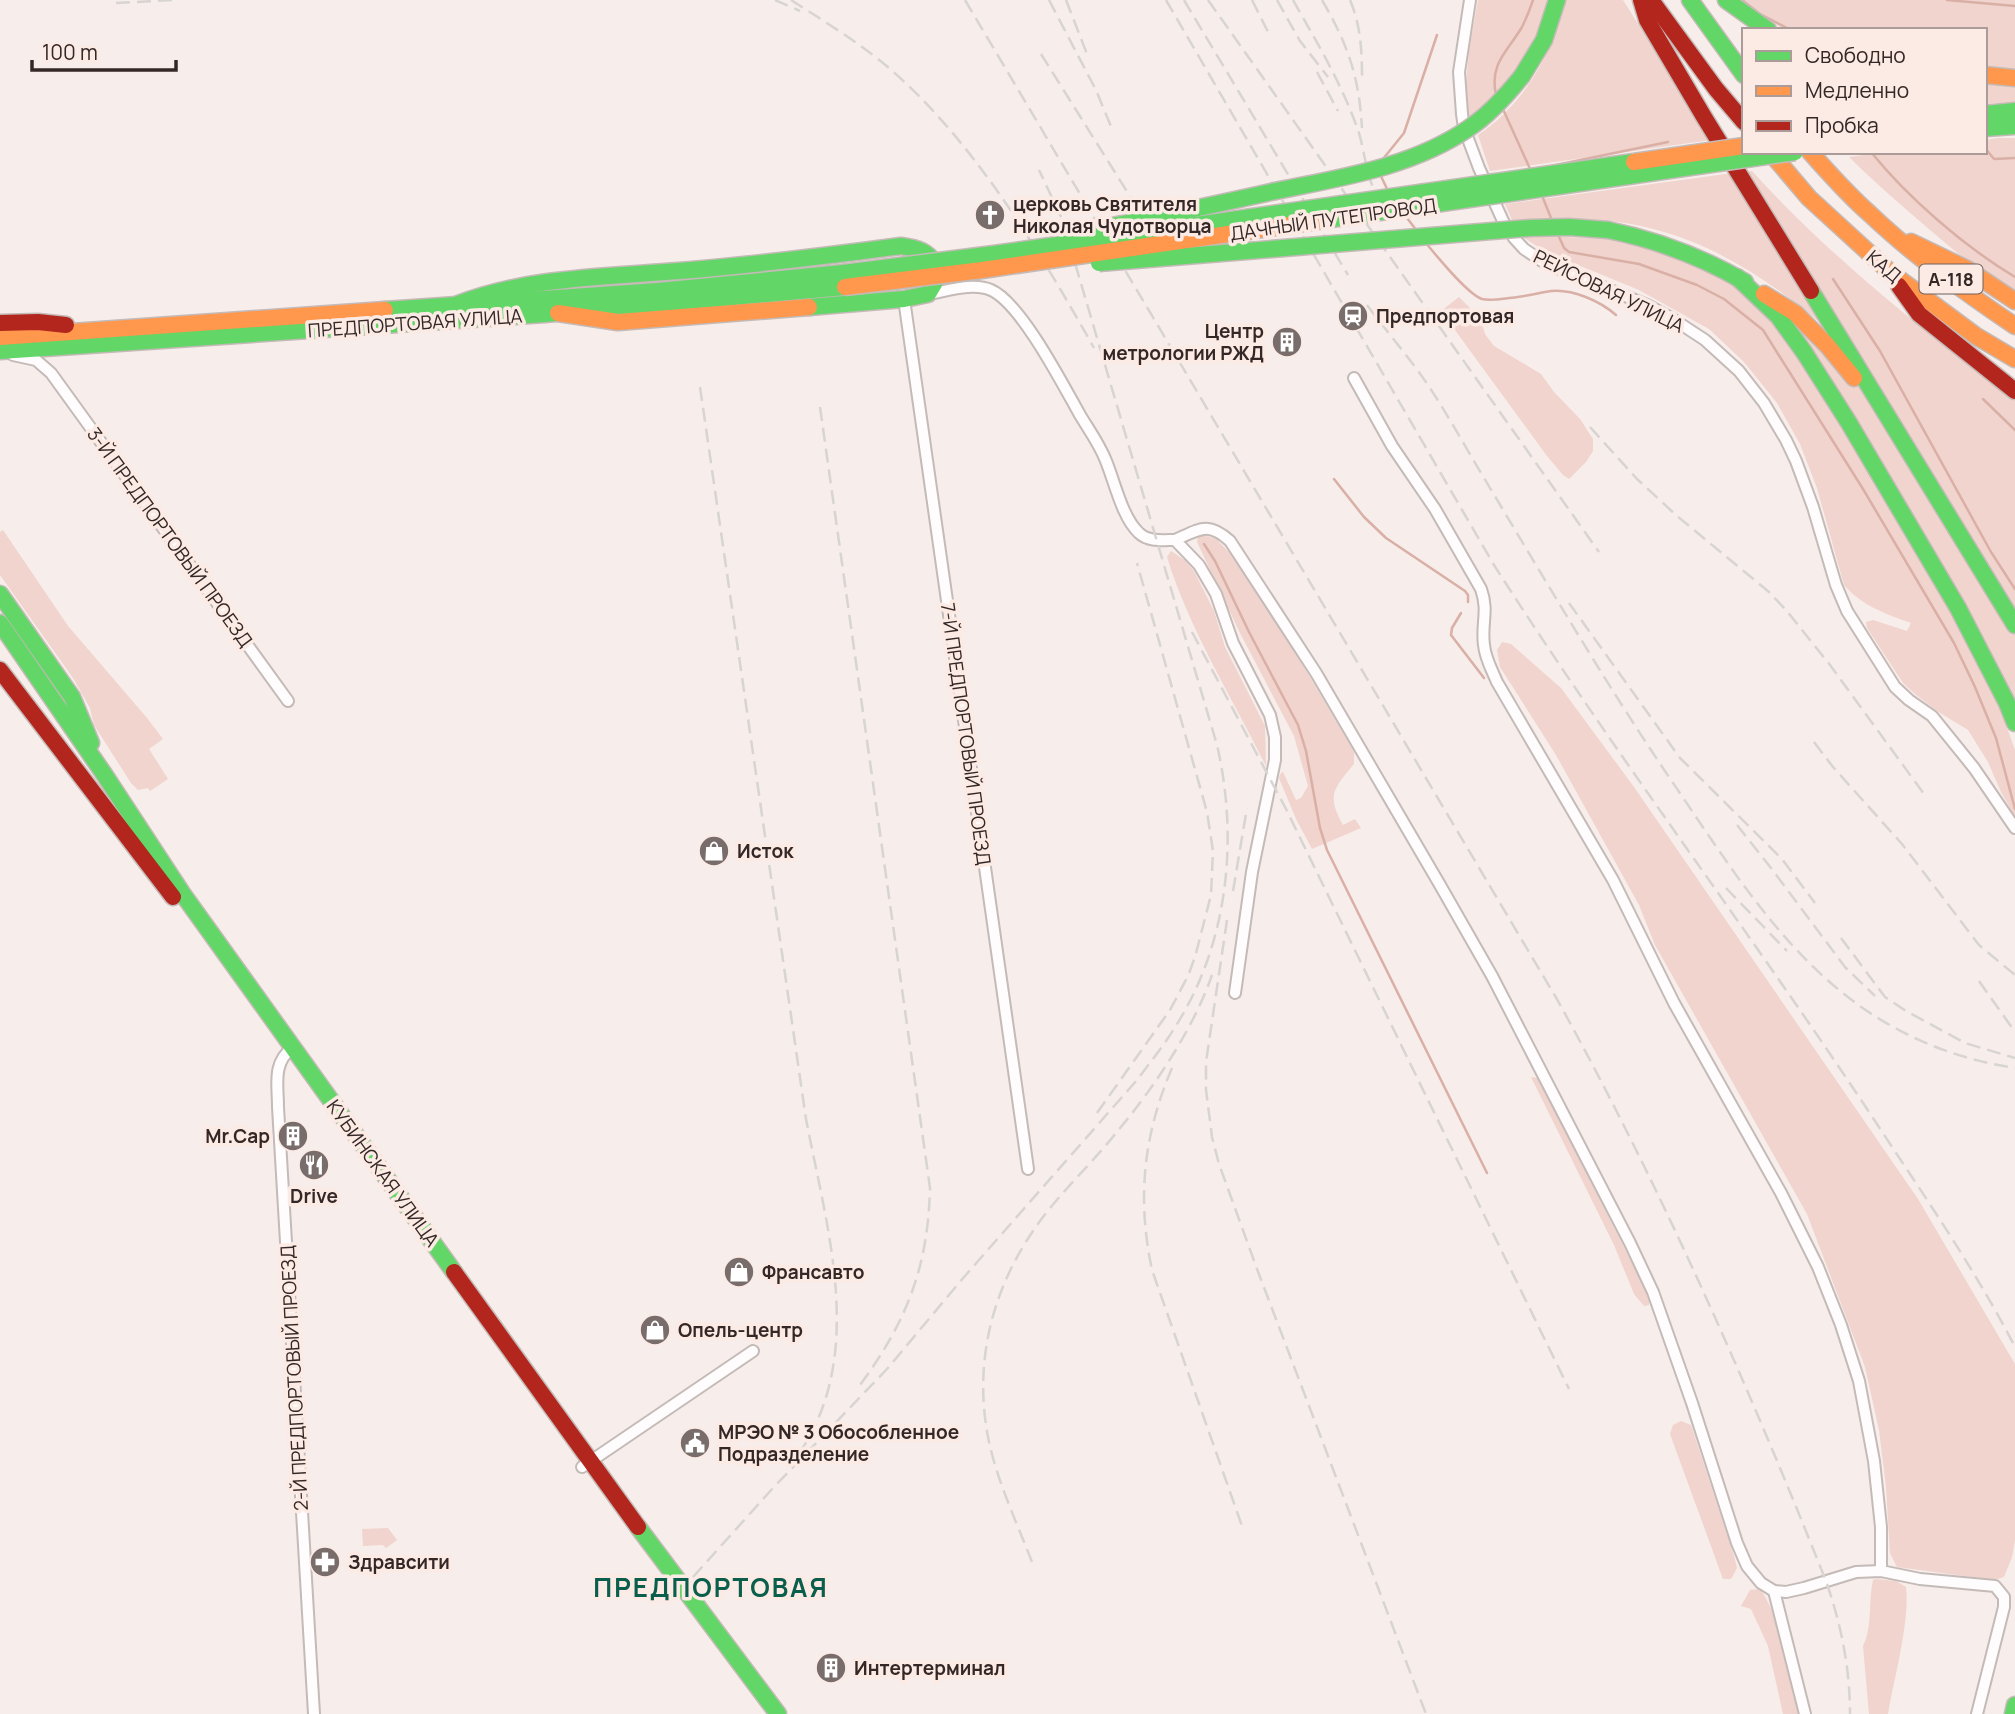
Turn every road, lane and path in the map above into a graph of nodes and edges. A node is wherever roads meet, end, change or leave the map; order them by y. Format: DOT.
graph roads {
  1 [pos="1470,0"];
  2 [pos="1557,0"];
  3 [pos="1641,0"];
  4 [pos="1651,0"];
  5 [pos="1690,0"];
  6 [pos="1726,0"];
  7 [pos="1765,28"];
  8 [pos="1742,72"];
  9 [pos="1987,75"];
  10 [pos="2015,78"];
  11 [pos="2015,111"];
  12 [pos="1742,120"];
  13 [pos="1987,123"];
  14 [pos="1987,123"];
  15 [pos="2015,127"];
  16 [pos="1742,145"];
  17 [pos="1772,154"];
  18 [pos="1781,154"];
  19 [pos="1812,154"];
  20 [pos="1889,231"];
  21 [pos="994,254"];
  22 [pos="982,270"];
  23 [pos="1891,273"];
  24 [pos="1737,277"];
  25 [pos="828,282"];
  26 [pos="928,294"];
  27 [pos="904,299"];
  28 [pos="2015,301"];
  29 [pos="458,304"];
  30 [pos="558,313"];
  31 [pos="0,323"];
  32 [pos="2015,326"];
  33 [pos="89,331"];
  34 [pos="0,337"];
  35 [pos="62,347"];
  36 [pos="0,352"];
  37 [pos="2015,359"];
  38 [pos="51,373"];
  39 [pos="1354,378"];
  40 [pos="2015,391"];
  41 [pos="1889,420"];
  42 [pos="1175,540"];
  43 [pos="0,593"];
  44 [pos="0,623"];
  45 [pos="2015,625"];
  46 [pos="0,670"];
  47 [pos="288,701"];
  48 [pos="2015,723"];
  49 [pos="104,774"];
  50 [pos="2015,828"];
  51 [pos="1235,993"];
  52 [pos="289,1050"];
  53 [pos="1028,1169"];
  54 [pos="753,1351"];
  55 [pos="586,1465"];
  56 [pos="1881,1571"];
  57 [pos="1774,1591"];
  58 [pos="2015,1705"];
  59 [pos="313,1714"];
  60 [pos="765,1714"];
  61 [pos="778,1714"];
  62 [pos="1805,1714"];
  63 [pos="1978,1714"];
  64 [pos="2013,1714"];
  1 -- 50 [label="street, РЕЙСОВАЯ УЛИЦА"];
  2 -- 21 [label="main road, bridge"];
  3 -- 41 [label="main road"];
  4 -- 12 [label="main road"];
  5 -- 8 [label="main road"];
  6 -- 7 [label="main road"];
  9 -- 10 [label="main road"];
  11 -- 13 [label="main road"];
  14 -- 15 [label="main road"];
  16 -- 21 [label="main road, ДАЧНЫЙ ПУТЕПРОВОД, bridge"];
  17 -- 23 [label="main road, КАД / А-118"];
  18 -- 22 [label="main road, ДАЧНЫЙ ПУТЕПРОВОД, bridge"];
  19 -- 20 [label="main road, КАД / А-118"];
  20 -- 28 [label="main road"];
  20 -- 32 [label="main road, КАД / А-118"];
  21 -- 25 [label="main road, ДАЧНЫЙ ПУТЕПРОВОД, bridge"];
  22 -- 24 [label="main road, bridge"];
  22 -- 25 [label="main road, ДАЧНЫЙ ПУТЕПРОВОД, bridge"];
  23 -- 37 [label="main road, КАД / А-118"];
  23 -- 40 [label="main road"];
  24 -- 41 [label="main road"];
  24 -- 48 [label="main road"];
  25 -- 29 [label="main road, ПРЕДПОРТОВАЯ УЛИЦА"];
  25 -- 30 [label="main road, ПРЕДПОРТОВАЯ УЛИЦА"];
  26 -- 27 [label="main road"];
  26 -- 29 [label="main road"];
  26 -- 42 [label="street"];
  27 -- 30 [label="main road"];
  27 -- 53 [label="street, 7-Й ПРЕДПОРТОВЫЙ ПРОЕЗД"];
  29 -- 33 [label="main road, ПРЕДПОРТОВАЯ УЛИЦА"];
  30 -- 35 [label="main road, ПРЕДПОРТОВАЯ УЛИЦА"];
  31 -- 33 [label="main road"];
  33 -- 34 [label="main road, ПРЕДПОРТОВАЯ УЛИЦА"];
  35 -- 36 [label="main road, ПРЕДПОРТОВАЯ УЛИЦА"];
  35 -- 38 [label="street"];
  36 -- 38 [label="street, 3-Й ПРЕДПОРТОВЫЙ ПРОЕЗД"];
  38 -- 47 [label="street, 3-Й ПРЕДПОРТОВЫЙ ПРОЕЗД"];
  39 -- 56 [label="street"];
  41 -- 45 [label="main road"];
  42 -- 51 [label="street"];
  42 -- 57 [label="street"];
  43 -- 49 [label="main road"];
  44 -- 49 [label="main road, КУБИНСКАЯ УЛИЦА"];
  46 -- 52 [label="main road, КУБИНСКАЯ УЛИЦА"];
  49 -- 52 [label="main road, КУБИНСКАЯ УЛИЦА"];
  52 -- 55 [label="main road, КУБИНСКАЯ УЛИЦА"];
  52 -- 59 [label="street, 2-Й ПРЕДПОРТОВЫЙ ПРОЕЗД"];
  54 -- 55 [label="street"];
  55 -- 60 [label="main road, КУБИНСКАЯ УЛИЦА"];
  55 -- 61 [label="main road, КУБИНСКАЯ УЛИЦА"];
  56 -- 57 [label="street"];
  56 -- 63 [label="street"];
  57 -- 62 [label="street"];
  58 -- 64 [label="main road"];
}
